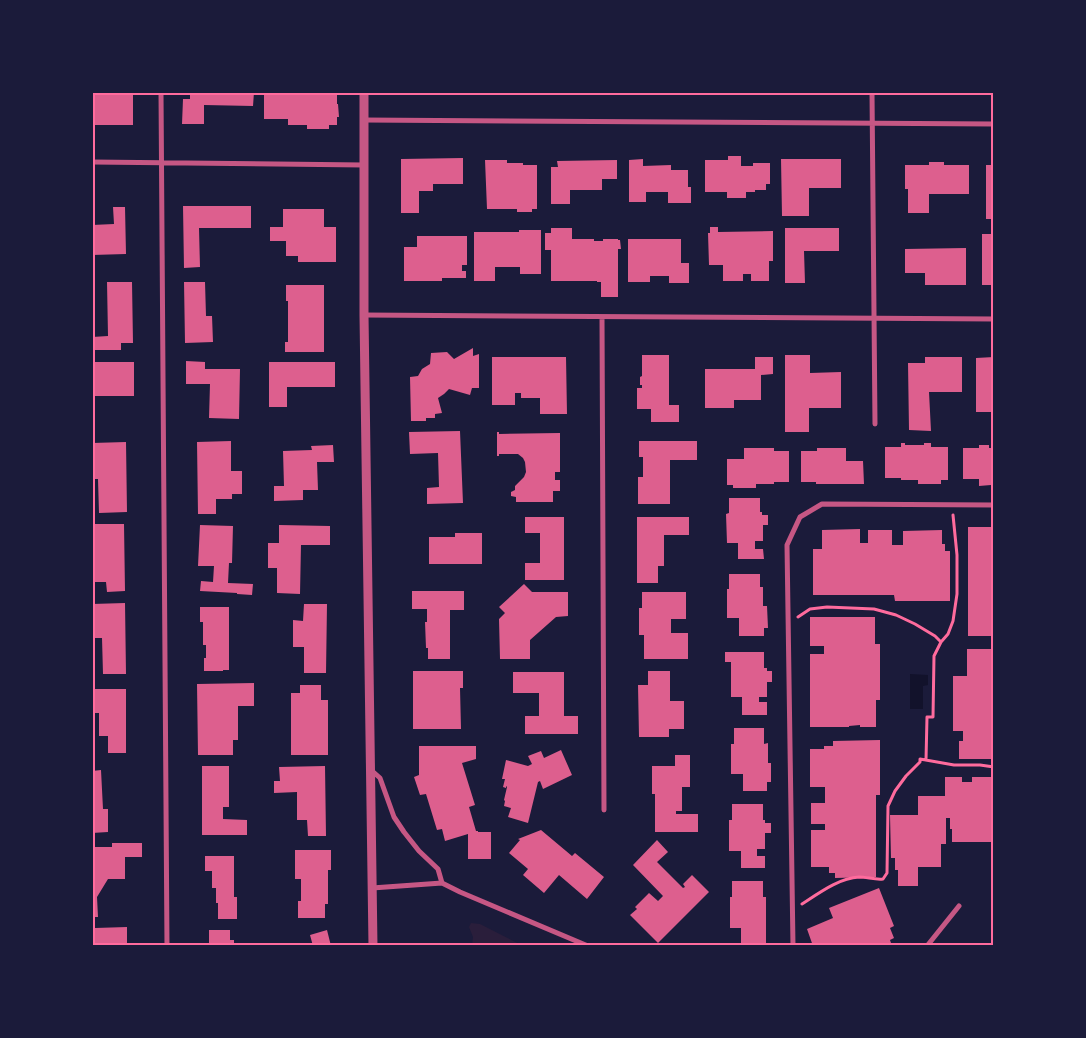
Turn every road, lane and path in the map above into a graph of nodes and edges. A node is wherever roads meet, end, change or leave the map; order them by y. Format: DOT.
graph roads {
  1 [pos="161,92"];
  2 [pos="364,92"];
  3 [pos="872,92"];
  4 [pos="364,120"];
  5 [pos="872,124"];
  6 [pos="994,124"];
  7 [pos="92,162"];
  8 [pos="162,162"];
  9 [pos="364,165"];
  10 [pos="364,316"];
  11 [pos="602,317"];
  12 [pos="874,318"];
  13 [pos="994,319"];
  14 [pos="875,424"];
  15 [pos="951,505"];
  16 [pos="994,505"];
  17 [pos="788,623"];
  18 [pos="941,642"];
  19 [pos="926,760"];
  20 [pos="994,767"];
  21 [pos="371,770"];
  22 [pos="604,810"];
  23 [pos="442,883"];
  24 [pos="372,888"];
  25 [pos="959,906"];
  26 [pos="792,909"];
  27 [pos="167,946"];
  28 [pos="373,946"];
  29 [pos="588,946"];
  30 [pos="793,946"];
  31 [pos="928,946"];
  1 -- 8 [label="street"];
  2 -- 4 [label="street"];
  3 -- 5 [label="street"];
  4 -- 5 [label="street"];
  4 -- 9 [label="street"];
  5 -- 6 [label="street"];
  5 -- 12 [label="street"];
  7 -- 8 [label="street"];
  8 -- 9 [label="street"];
  8 -- 27 [label="street"];
  9 -- 10 [label="street"];
  10 -- 11 [label="street"];
  10 -- 21 [label="street"];
  11 -- 12 [label="street"];
  11 -- 22 [label="street"];
  12 -- 13 [label="street"];
  12 -- 14 [label="street"];
  15 -- 16 [label="street"];
  15 -- 17 [label="street"];
  15 -- 18 [label="path"];
  17 -- 18 [label="path"];
  17 -- 26 [label="street"];
  18 -- 19 [label="path"];
  19 -- 20 [label="path"];
  19 -- 26 [label="path"];
  21 -- 23 [label="street"];
  21 -- 24 [label="street"];
  23 -- 24 [label="street"];
  23 -- 29 [label="street"];
  24 -- 28 [label="street"];
  25 -- 31 [label="street"];
  26 -- 30 [label="street"];
}
